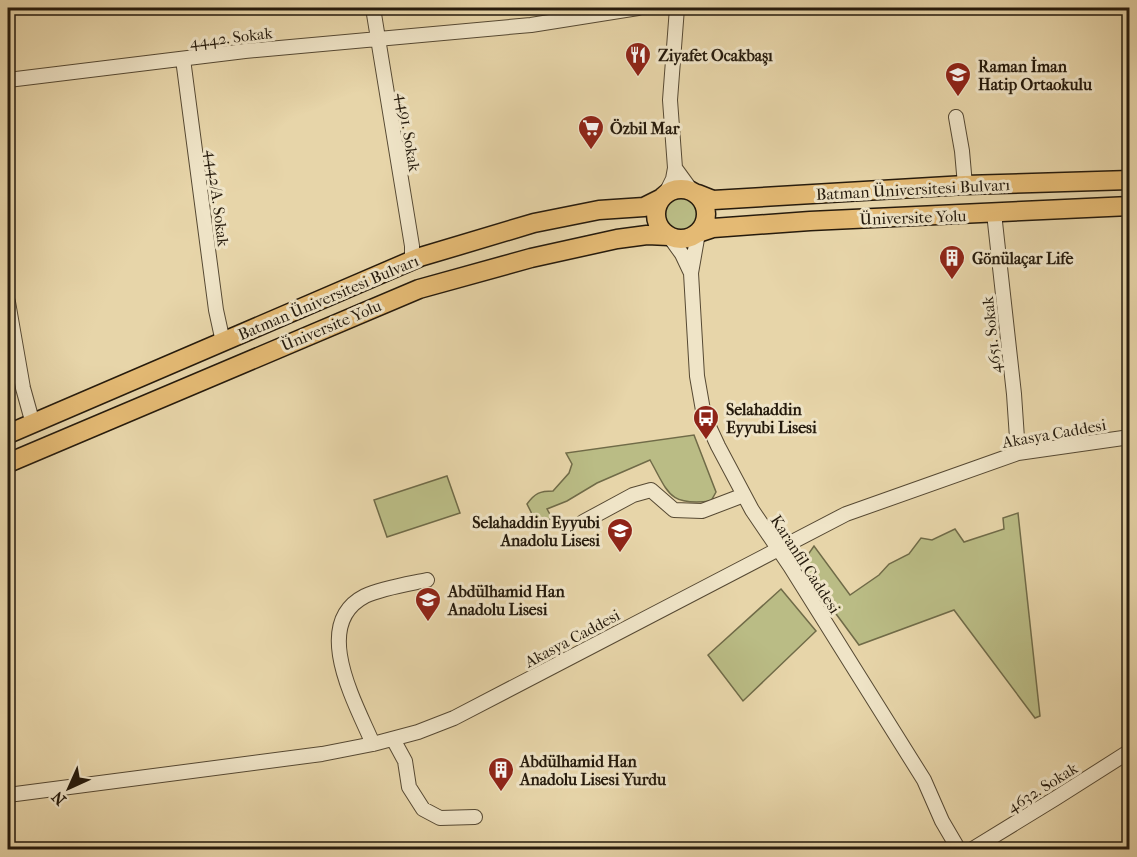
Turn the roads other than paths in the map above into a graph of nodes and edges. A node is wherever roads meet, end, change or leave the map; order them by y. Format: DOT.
graph roads {
  1 [pos="374,8"];
  2 [pos="638,8"];
  3 [pos="677,8"];
  4 [pos="377,39"];
  5 [pos="183,59"];
  6 [pos="8,80"];
  7 [pos="956,117"];
  8 [pos="675,168"];
  9 [pos="1130,180"];
  10 [pos="965,185"];
  11 [pos="694,192"];
  12 [pos="663,196"];
  13 [pos="1130,206"];
  14 [pos="994,213"];
  15 [pos="698,233"];
  16 [pos="669,236"];
  17 [pos="412,261"];
  18 [pos="691,273"];
  19 [pos="8,303"];
  20 [pos="223,342"];
  21 [pos="33,424"];
  22 [pos="8,434"];
  23 [pos="1130,436"];
  24 [pos="1018,453"];
  25 [pos="8,463"];
  26 [pos="744,495"];
  27 [pos="583,522"];
  28 [pos="778,548"];
  29 [pos="427,580"];
  30 [pos="393,739"];
  31 [pos="373,744"];
  32 [pos="1130,751"];
  33 [pos="8,795"];
  34 [pos="476,817"];
  35 [pos="959,849"];
  36 [pos="971,849"];
  1 -- 4 [label="street, 4491. Sokak"];
  2 -- 4 [label="street, 4442. Sokak"];
  3 -- 8 [label="street"];
  4 -- 5 [label="street, 4442. Sokak"];
  4 -- 17 [label="street, 4491. Sokak"];
  5 -- 6 [label="street, 4442. Sokak"];
  5 -- 20 [label="street, 4442/A. Sokak"];
  7 -- 10 [label="street"];
  8 -- 11 [label="street"];
  8 -- 12 [label="street"];
  9 -- 10 [label="main road, Batman Üniversitesi Bulvarı"];
  10 -- 11 [label="main road, Batman Üniversitesi Bulvarı"];
  11 -- 12 [label="main road"];
  11 -- 15 [label="main road"];
  12 -- 16 [label="main road"];
  12 -- 17 [label="main road, Batman Üniversitesi Bulvarı"];
  13 -- 14 [label="main road, Üniversite Yolu"];
  14 -- 15 [label="main road, Üniversite Yolu"];
  14 -- 24 [label="street, 4651. Sokak"];
  15 -- 16 [label="main road"];
  15 -- 18 [label="street"];
  16 -- 18 [label="street"];
  16 -- 25 [label="main road, Üniversite Yolu"];
  17 -- 20 [label="main road, Batman Üniversitesi Bulvarı"];
  18 -- 26 [label="street, Karanfil Caddesi"];
  19 -- 21 [label="street"];
  20 -- 21 [label="main road, Batman Üniversitesi Bulvarı"];
  21 -- 22 [label="main road, Batman Üniversitesi Bulvarı"];
  23 -- 24 [label="street, Akasya Caddesi"];
  24 -- 28 [label="street, Akasya Caddesi"];
  26 -- 27 [label="street"];
  26 -- 28 [label="street, Karanfil Caddesi"];
  28 -- 30 [label="street, Akasya Caddesi"];
  28 -- 35 [label="street, Karanfil Caddesi"];
  29 -- 31 [label="street"];
  30 -- 31 [label="street, Akasya Caddesi"];
  30 -- 34 [label="street"];
  31 -- 33 [label="street, Akasya Caddesi"];
  32 -- 36 [label="street, 4632. Sokak"];
}
